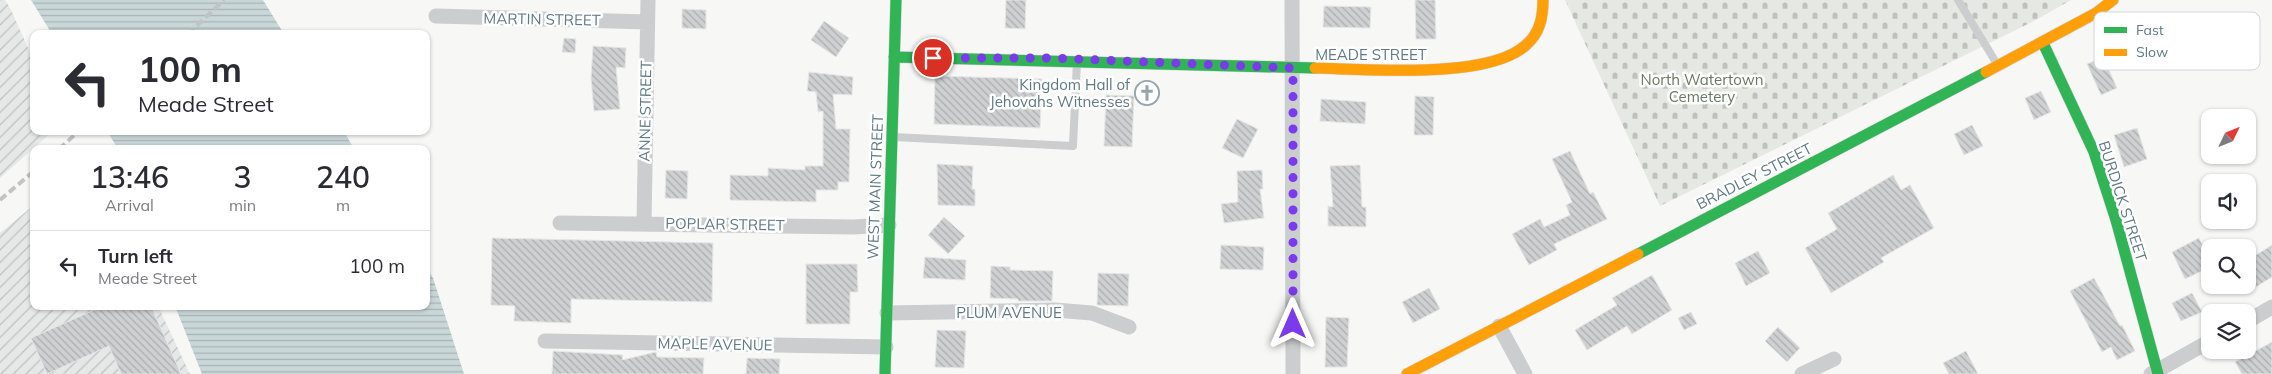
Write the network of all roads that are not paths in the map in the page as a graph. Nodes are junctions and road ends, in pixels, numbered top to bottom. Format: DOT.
graph roads {
  1 [pos="648,0"];
  2 [pos="896,0"];
  3 [pos="1292,0"];
  4 [pos="1543,0"];
  5 [pos="1958,0"];
  6 [pos="2113,0"];
  7 [pos="2097,12"];
  8 [pos="2094,14"];
  9 [pos="436,16"];
  10 [pos="647,22"];
  11 [pos="2043,42"];
  12 [pos="894,57"];
  13 [pos="1077,59"];
  14 [pos="1998,66"];
  15 [pos="1293,68"];
  16 [pos="891,137"];
  17 [pos="644,222"];
  18 [pos="560,223"];
  19 [pos="889,225"];
  20 [pos="2272,307"];
  21 [pos="887,313"];
  22 [pos="2256,316"];
  23 [pos="1499,326"];
  24 [pos="1129,327"];
  25 [pos="544,341"];
  26 [pos="2201,346"];
  27 [pos="886,347"];
  28 [pos="1834,359"];
  29 [pos="2155,373"];
  30 [pos="885,374"];
  31 [pos="1293,374"];
  32 [pos="1407,374"];
  33 [pos="1525,374"];
  34 [pos="1802,374"];
  1 -- 10 [label="street, ANNE STREET"];
  2 -- 12 [label="main road, WEST MAIN STREET"];
  3 -- 15 [label="street"];
  4 -- 15 [label="main road, MEADE STREET"];
  5 -- 14 [label="lane"];
  6 -- 7 [label="main road, BRADLEY STREET"];
  8 -- 11 [label="main road, BRADLEY STREET"];
  9 -- 10 [label="street, MARTIN STREET"];
  10 -- 17 [label="street, ANNE STREET"];
  11 -- 14 [label="main road, BRADLEY STREET"];
  11 -- 29 [label="main road, BURDICK STREET"];
  12 -- 13 [label="main road, MEADE STREET"];
  12 -- 16 [label="main road, WEST MAIN STREET"];
  13 -- 15 [label="main road, MEADE STREET"];
  13 -- 16 [label="lane"];
  14 -- 23 [label="main road, BRADLEY STREET"];
  15 -- 31 [label="street"];
  16 -- 19 [label="main road, WEST MAIN STREET"];
  17 -- 18 [label="street, POPLAR STREET"];
  17 -- 19 [label="street, POPLAR STREET"];
  19 -- 21 [label="main road, WEST MAIN STREET"];
  20 -- 22 [label="street"];
  21 -- 24 [label="street, PLUM AVENUE"];
  21 -- 27 [label="main road, WEST MAIN STREET"];
  23 -- 32 [label="main road, BRADLEY STREET"];
  23 -- 33 [label="street"];
  25 -- 27 [label="street, MAPLE AVENUE"];
  26 -- 29 [label="street"];
  27 -- 30 [label="main road, WEST MAIN STREET"];
  28 -- 34 [label="street"];
}
